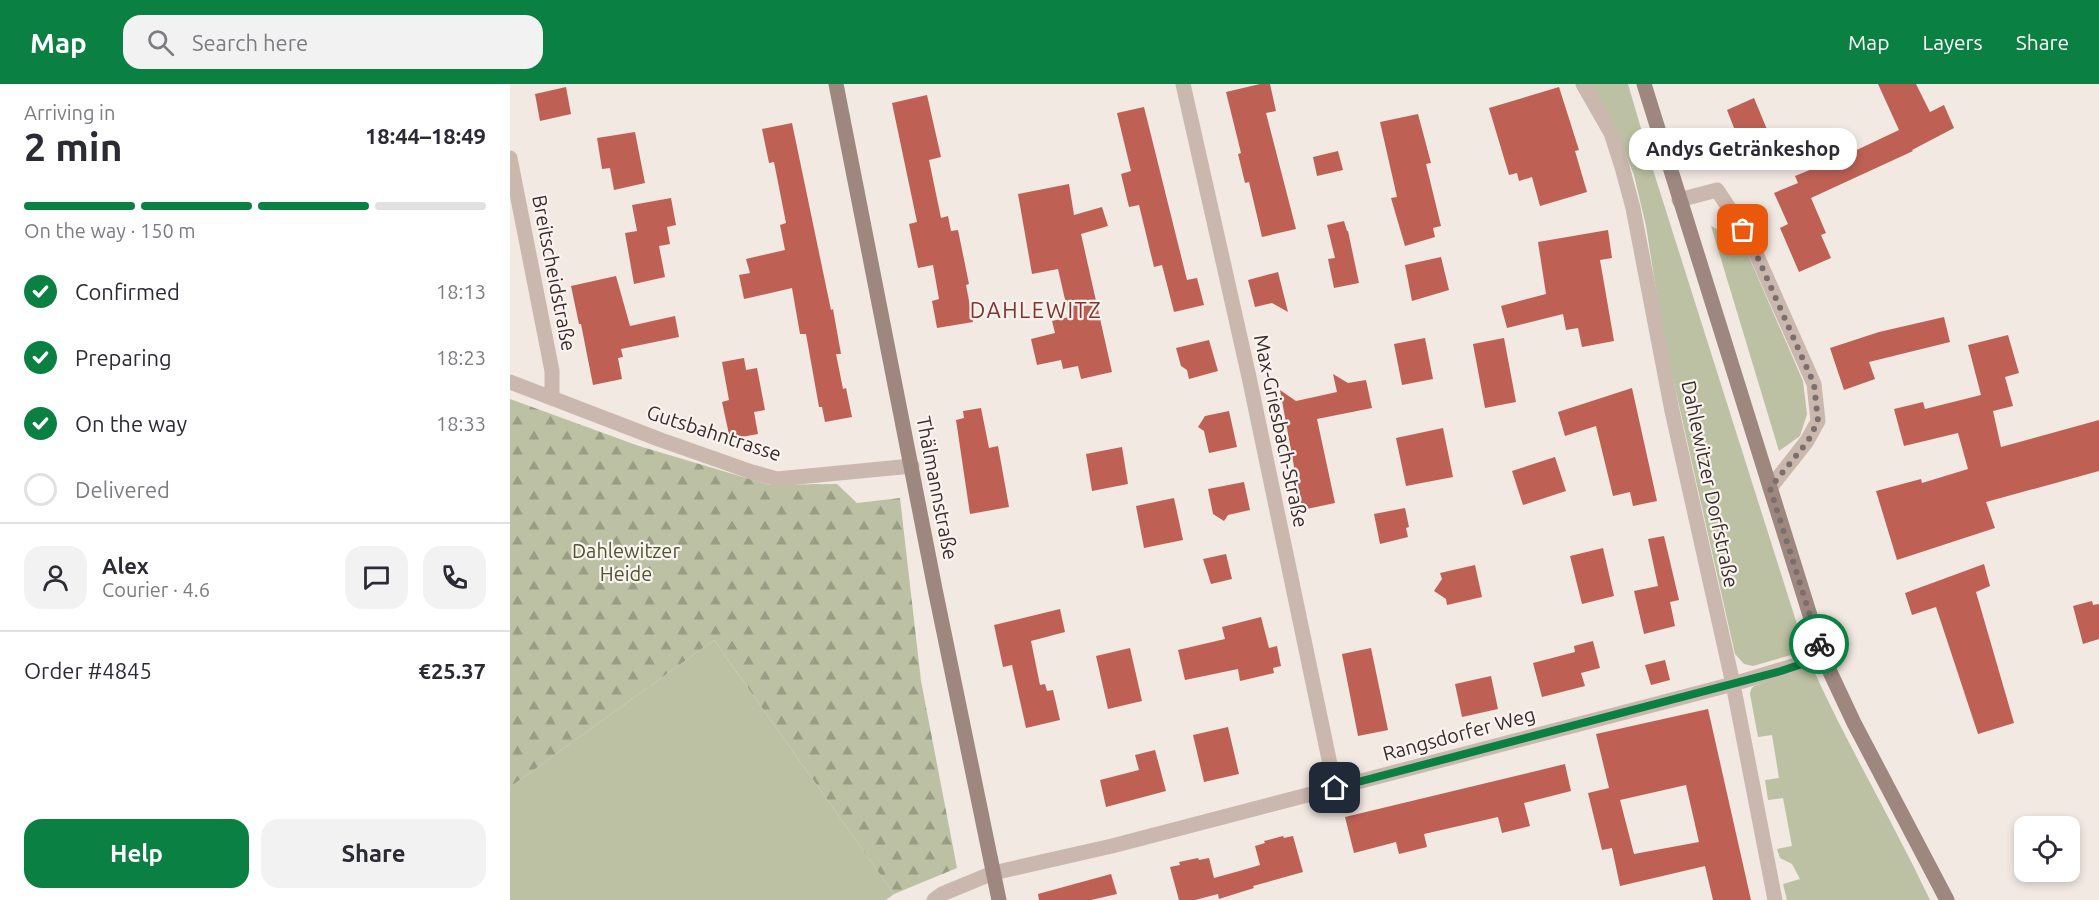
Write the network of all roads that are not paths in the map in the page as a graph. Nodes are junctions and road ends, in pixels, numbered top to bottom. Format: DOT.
graph roads {
  1 [pos="836,84"];
  2 [pos="1183,84"];
  3 [pos="1583,84"];
  4 [pos="1644,84"];
  5 [pos="510,158"];
  6 [pos="1679,200"];
  7 [pos="510,382"];
  8 [pos="552,398"];
  9 [pos="912,466"];
  10 [pos="1770,488"];
  11 [pos="1823,657"];
  12 [pos="1732,684"];
  13 [pos="1335,788"];
  14 [pos="993,873"];
  15 [pos="934,900"];
  16 [pos="999,900"];
  17 [pos="1774,900"];
  18 [pos="1947,900"];
  1 -- 9 [label="street, Thälmannstraße"];
  2 -- 13 [label="street, Max-Griesbach-Straße"];
  3 -- 12 [label="street, Dahlewitzer Dorfstraße"];
  4 -- 6 [label="street"];
  5 -- 8 [label="street, Breitscheidstraße"];
  6 -- 10 [label="street"];
  6 -- 10 [label="street"];
  7 -- 8 [label="street, Gutsbahntrasse"];
  8 -- 9 [label="street, Gutsbahntrasse"];
  9 -- 14 [label="street, Thälmannstraße"];
  10 -- 11 [label="street"];
  11 -- 12 [label="street, Rangsdorfer Weg"];
  11 -- 18 [label="street"];
  12 -- 13 [label="street, Rangsdorfer Weg"];
  12 -- 17 [label="street, Dahlewitzer Dorfstraße"];
  13 -- 14 [label="street, Rangsdorfer Weg"];
  14 -- 15 [label="street, Rangsdorfer Weg"];
  14 -- 16 [label="street, Thälmannstraße"];
}
